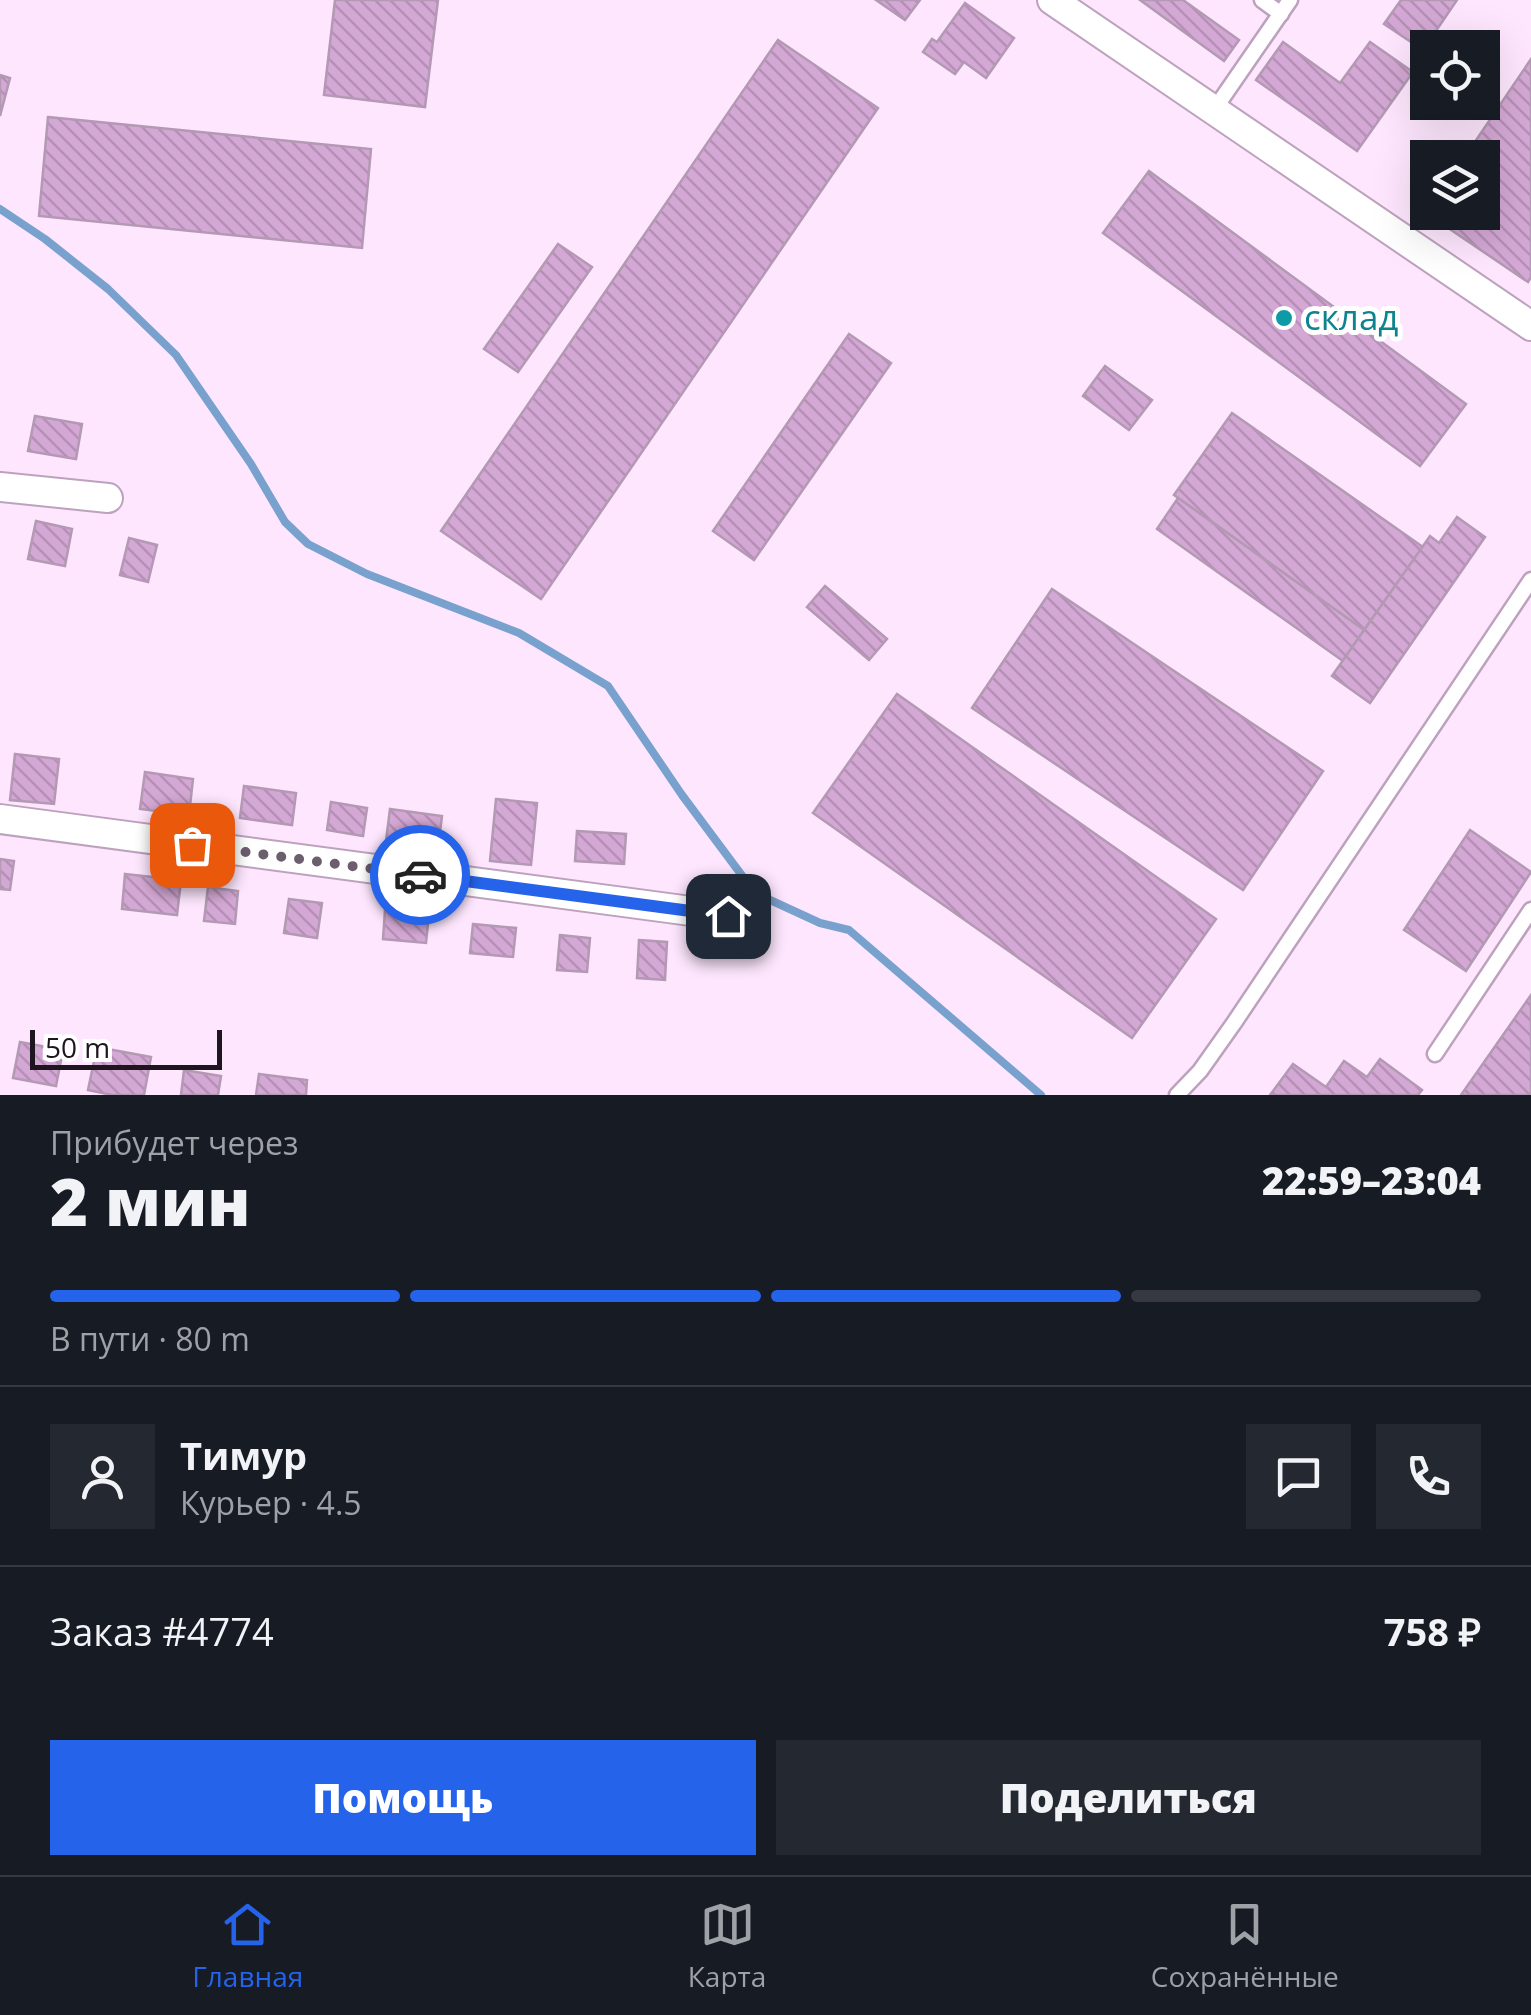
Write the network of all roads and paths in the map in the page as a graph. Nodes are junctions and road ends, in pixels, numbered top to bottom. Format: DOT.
graph roads {
  1 [pos="1052,0"];
  2 [pos="1262,0"];
  3 [pos="1290,0"];
  4 [pos="1280,14"];
  5 [pos="1214,110"];
  6 [pos="1531,326"];
  7 [pos="0,487"];
  8 [pos="108,498"];
  9 [pos="1531,580"];
  10 [pos="0,819"];
  11 [pos="1531,910"];
  12 [pos="728,916"];
  13 [pos="1435,1054"];
  14 [pos="1183,1092"];
  1 -- 5 [label="street"];
  2 -- 4 [label="lane"];
  3 -- 4 [label="lane"];
  4 -- 5 [label="lane"];
  5 -- 6 [label="street"];
  7 -- 8 [label="street"];
  9 -- 14 [label="lane"];
  10 -- 12 [label="street"];
  11 -- 13 [label="lane"];
}
